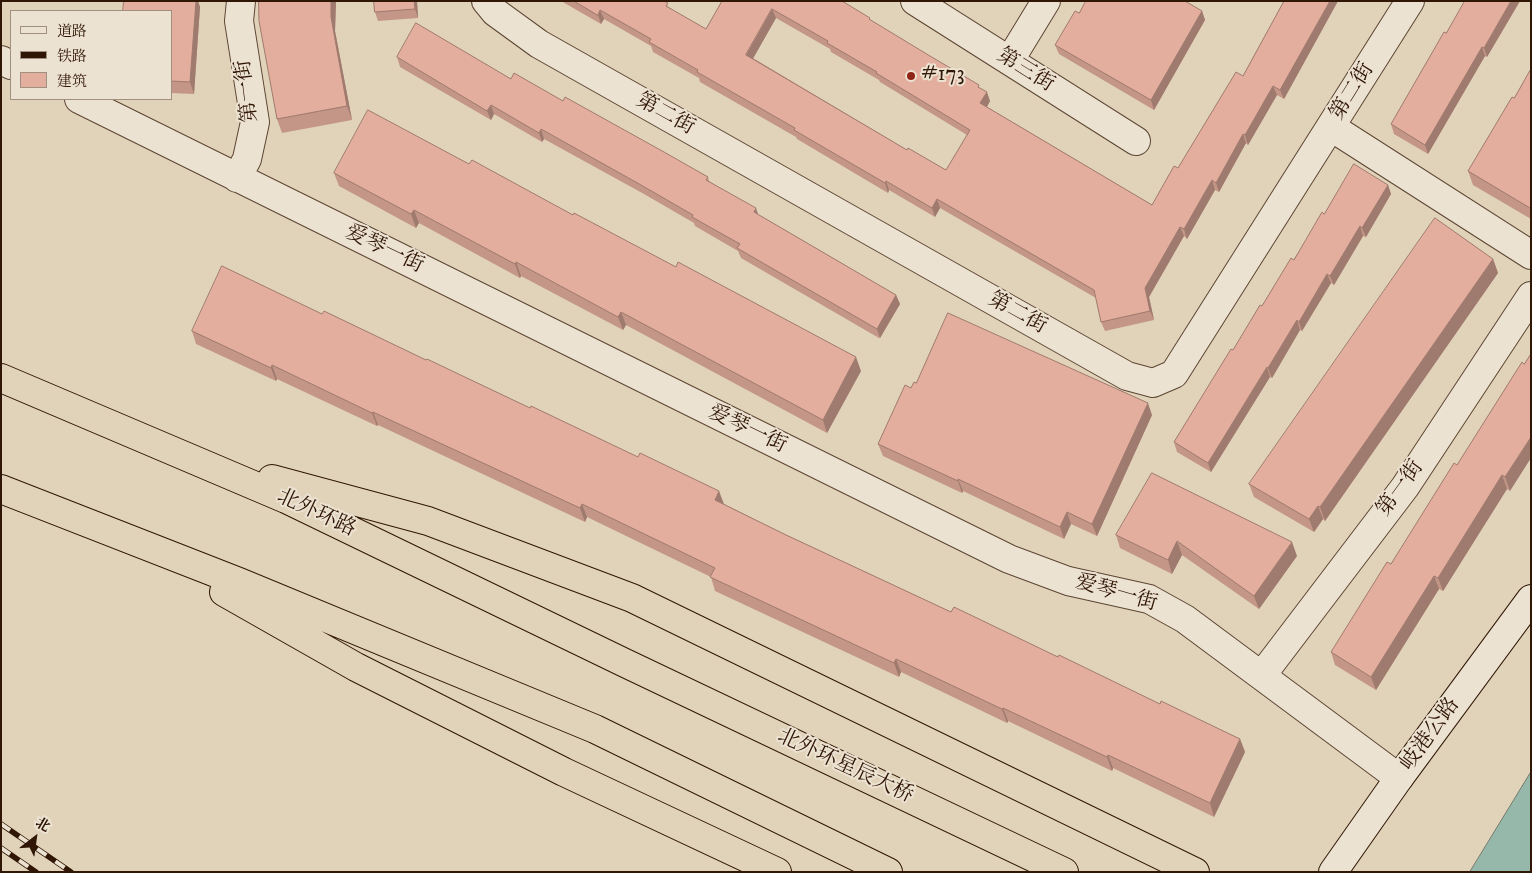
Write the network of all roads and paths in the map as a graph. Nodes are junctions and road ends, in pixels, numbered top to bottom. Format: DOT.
graph roads {
  1 [pos="241,1"];
  2 [pos="486,1"];
  3 [pos="915,1"];
  4 [pos="1046,1"];
  5 [pos="1410,1"];
  6 [pos="1010,60"];
  7 [pos="81,100"];
  8 [pos="1331,128"];
  9 [pos="1136,141"];
  10 [pos="237,178"];
  11 [pos="1531,255"];
  12 [pos="1531,296"];
  13 [pos="1,378"];
  14 [pos="183,455"];
  15 [pos="1,489"];
  16 [pos="136,541"];
  17 [pos="1531,599"];
  18 [pos="625,663"];
  19 [pos="1262,675"];
  20 [pos="1399,778"];
  21 [pos="778,872"];
  22 [pos="888,872"];
  23 [pos="1064,872"];
  24 [pos="1195,872"];
  25 [pos="1333,872"];
  1 -- 10 [label="street, 第一街"];
  2 -- 8 [label="street, 第二街"];
  3 -- 6 [label="street, 第三街"];
  4 -- 6 [label="street"];
  5 -- 8 [label="street, 第二街"];
  6 -- 9 [label="street, 第三街"];
  7 -- 10 [label="street, 爱琴一街"];
  8 -- 11 [label="street"];
  10 -- 19 [label="street, 爱琴一街"];
  12 -- 19 [label="street, 第一街"];
  13 -- 14 [label="highway, 北外环路"];
  14 -- 18 [label="highway, 北外环路"];
  14 -- 24 [label="highway"];
  15 -- 16 [label="highway"];
  16 -- 21 [label="highway"];
  16 -- 22 [label="highway"];
  17 -- 20 [label="street, 岐港公路"];
  18 -- 23 [label="highway, 北外环星辰大桥"];
  19 -- 20 [label="street, 爱琴一街"];
  20 -- 25 [label="street, 岐港公路"];
}
